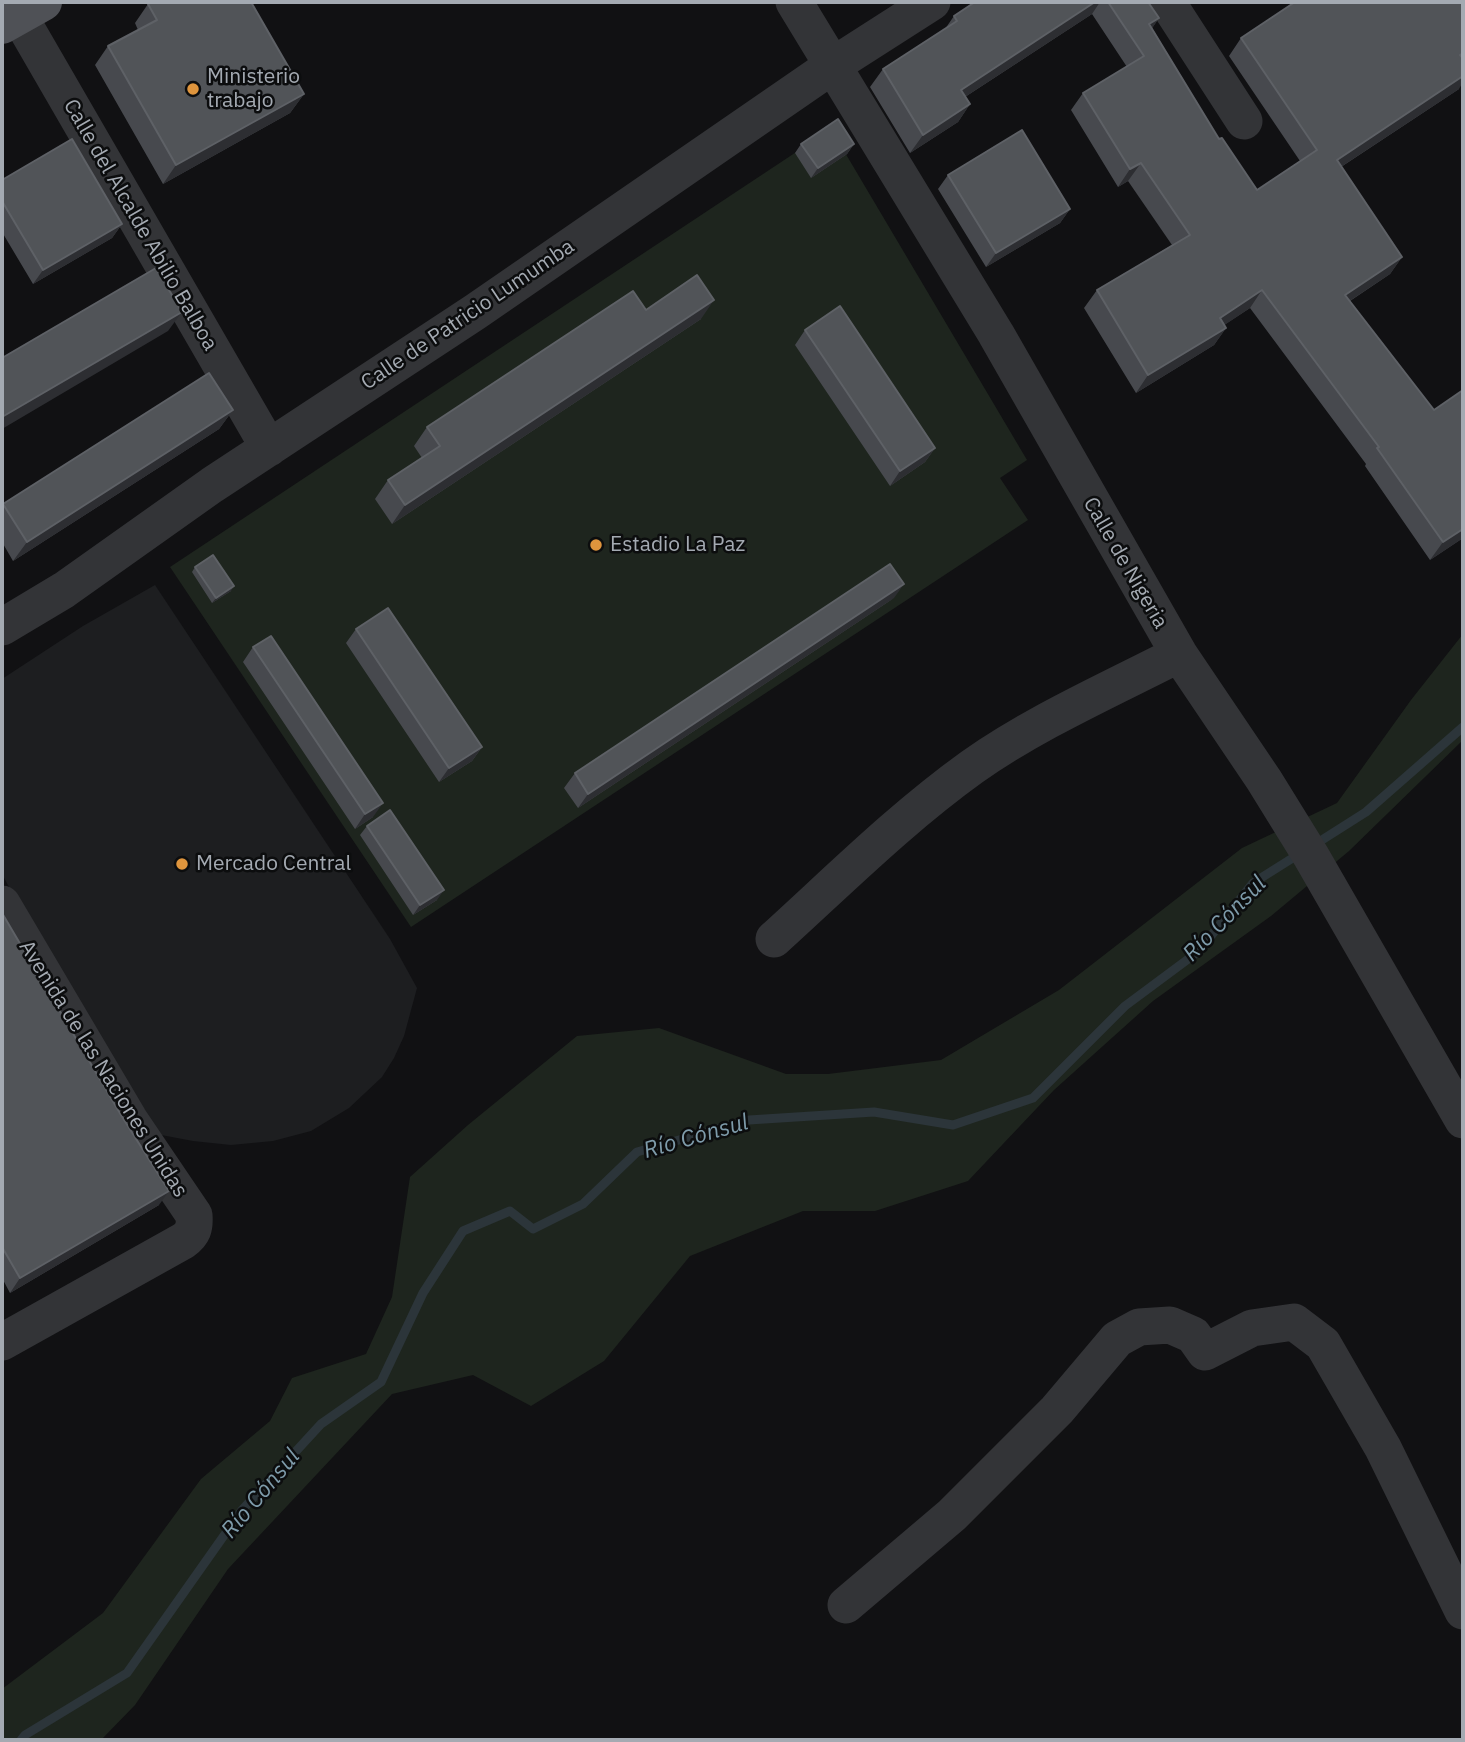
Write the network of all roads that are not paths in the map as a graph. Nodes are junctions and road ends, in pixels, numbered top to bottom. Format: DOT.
graph roads {
  1 [pos="794,2"];
  2 [pos="932,2"];
  3 [pos="1167,2"];
  4 [pos="19,11"];
  5 [pos="832,66"];
  6 [pos="1244,121"];
  7 [pos="269,449"];
  8 [pos="2,627"];
  9 [pos="1179,654"];
  10 [pos="2,904"];
  11 [pos="774,939"];
  12 [pos="1463,1119"];
  13 [pos="2,1342"];
  14 [pos="846,1605"];
  15 [pos="1463,1611"];
  1 -- 5 [label="street, Calle de Nigeria"];
  2 -- 5 [label="street, Calle de Patricio Lumumba"];
  3 -- 6 [label="street"];
  4 -- 7 [label="street, Calle del Alcalde Abilio Balboa"];
  5 -- 7 [label="street, Calle de Patricio Lumumba"];
  5 -- 9 [label="street, Calle de Nigeria"];
  7 -- 8 [label="street, Calle de Patricio Lumumba"];
  9 -- 11 [label="street"];
  9 -- 12 [label="street, Calle de Nigeria"];
  10 -- 13 [label="street, Avenida de las Naciones Unidas"];
  14 -- 15 [label="street"];
}
